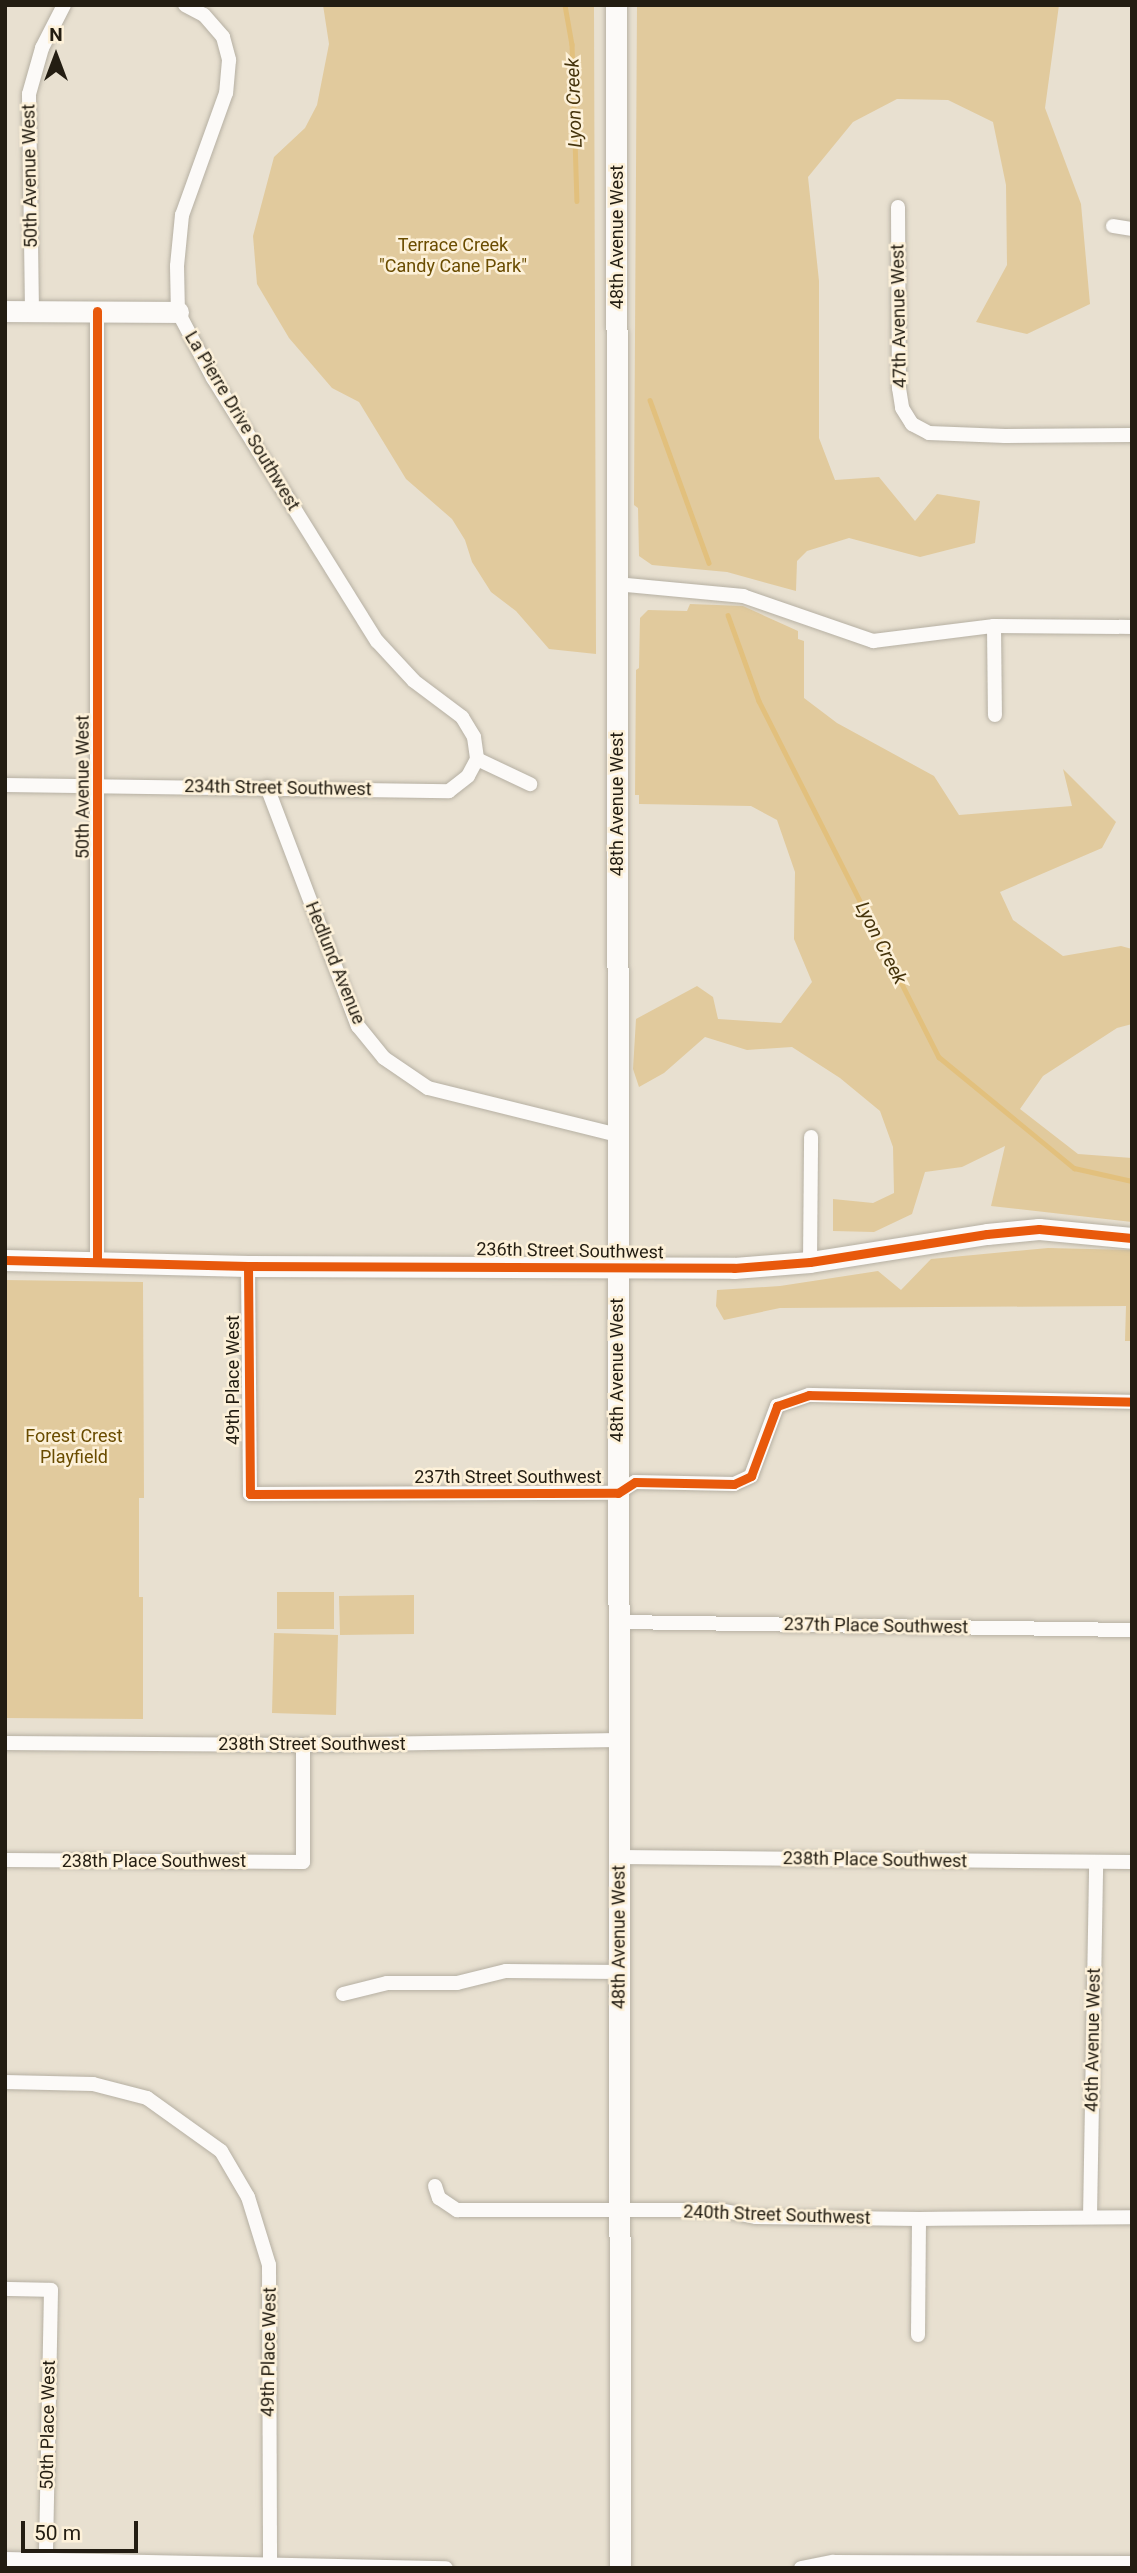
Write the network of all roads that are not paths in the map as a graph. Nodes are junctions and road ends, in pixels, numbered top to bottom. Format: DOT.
graph roads {
  1 [pos="64,5"];
  2 [pos="185,5"];
  3 [pos="616,5"];
  4 [pos="898,206"];
  5 [pos="1113,226"];
  6 [pos="1132,229"];
  7 [pos="5,311"];
  8 [pos="32,311"];
  9 [pos="97,311"];
  10 [pos="178,312"];
  11 [pos="1132,435"];
  12 [pos="616,584"];
  13 [pos="994,626"];
  14 [pos="1132,627"];
  15 [pos="995,715"];
  16 [pos="477,759"];
  17 [pos="530,784"];
  18 [pos="5,785"];
  19 [pos="99,787"];
  20 [pos="267,787"];
  21 [pos="618,1135"];
  22 [pos="811,1137"];
  23 [pos="1132,1238"];
  24 [pos="5,1260"];
  25 [pos="97,1262"];
  26 [pos="810,1262"];
  27 [pos="248,1266"];
  28 [pos="617,1268"];
  29 [pos="1132,1402"];
  30 [pos="618,1493"];
  31 [pos="250,1494"];
  32 [pos="620,1622"];
  33 [pos="1132,1630"];
  34 [pos="619,1740"];
  35 [pos="5,1743"];
  36 [pos="303,1745"];
  37 [pos="619,1857"];
  38 [pos="5,1860"];
  39 [pos="1096,1862"];
  40 [pos="1132,1862"];
  41 [pos="620,1972"];
  42 [pos="343,1994"];
  43 [pos="5,2082"];
  44 [pos="435,2186"];
  45 [pos="618,2211"];
  46 [pos="1090,2217"];
  47 [pos="1132,2217"];
  48 [pos="919,2220"];
  49 [pos="5,2289"];
  50 [pos="918,2335"];
  51 [pos="5,2559"];
  52 [pos="46,2560"];
  53 [pos="1132,2563"];
  54 [pos="270,2564"];
  55 [pos="446,2568"];
  56 [pos="620,2568"];
  57 [pos="801,2568"];
  1 -- 8 [label="street, 50th Avenue West"];
  2 -- 10 [label="street, La Pierre Drive Southwest"];
  3 -- 12 [label="main road, 48th Avenue West"];
  4 -- 11 [label="street, 47th Avenue West"];
  5 -- 6 [label="street"];
  7 -- 8 [label="main road"];
  8 -- 9 [label="main road"];
  9 -- 10 [label="main road"];
  9 -- 19 [label="street, 50th Avenue West"];
  10 -- 16 [label="street, La Pierre Drive Southwest"];
  12 -- 13 [label="street"];
  12 -- 21 [label="main road, 48th Avenue West"];
  13 -- 14 [label="street"];
  13 -- 15 [label="street"];
  16 -- 17 [label="street"];
  16 -- 20 [label="street, 234th Street Southwest"];
  18 -- 19 [label="street, 234th Street Southwest"];
  19 -- 20 [label="street, 234th Street Southwest"];
  19 -- 25 [label="street, 50th Avenue West"];
  20 -- 21 [label="street, Hedlund Avenue"];
  21 -- 28 [label="main road, 48th Avenue West"];
  22 -- 26 [label="street"];
  23 -- 26 [label="main road, 236th Street Southwest"];
  24 -- 25 [label="main road, 236th Street Southwest"];
  25 -- 27 [label="main road, 236th Street Southwest"];
  26 -- 28 [label="main road, 236th Street Southwest"];
  27 -- 28 [label="main road, 236th Street Southwest"];
  27 -- 31 [label="street, 49th Place West"];
  28 -- 30 [label="main road, 48th Avenue West"];
  29 -- 30 [label="street, 237th Street Southwest"];
  30 -- 31 [label="street, 237th Street Southwest"];
  30 -- 32 [label="main road, 48th Avenue West"];
  32 -- 33 [label="street, 237th Place Southwest"];
  32 -- 34 [label="main road, 48th Avenue West"];
  34 -- 36 [label="street, 238th Street Southwest"];
  34 -- 37 [label="main road, 48th Avenue West"];
  35 -- 36 [label="street, 238th Street Southwest"];
  36 -- 38 [label="street, 238th Place Southwest"];
  37 -- 39 [label="street, 238th Place Southwest"];
  37 -- 41 [label="main road, 48th Avenue West"];
  39 -- 40 [label="street, 238th Place Southwest"];
  39 -- 46 [label="street, 46th Avenue West"];
  41 -- 42 [label="street"];
  41 -- 45 [label="main road, 48th Avenue West"];
  43 -- 54 [label="street, 49th Place West"];
  44 -- 45 [label="street, 240th Street Southwest"];
  45 -- 48 [label="street, 240th Street Southwest"];
  45 -- 56 [label="main road, 48th Avenue West"];
  46 -- 47 [label="street, 240th Street Southwest"];
  46 -- 48 [label="street, 240th Street Southwest"];
  48 -- 50 [label="street"];
  49 -- 52 [label="street, 50th Place West"];
  51 -- 52 [label="street"];
  52 -- 54 [label="street"];
  53 -- 57 [label="street"];
  54 -- 55 [label="street"];
}
